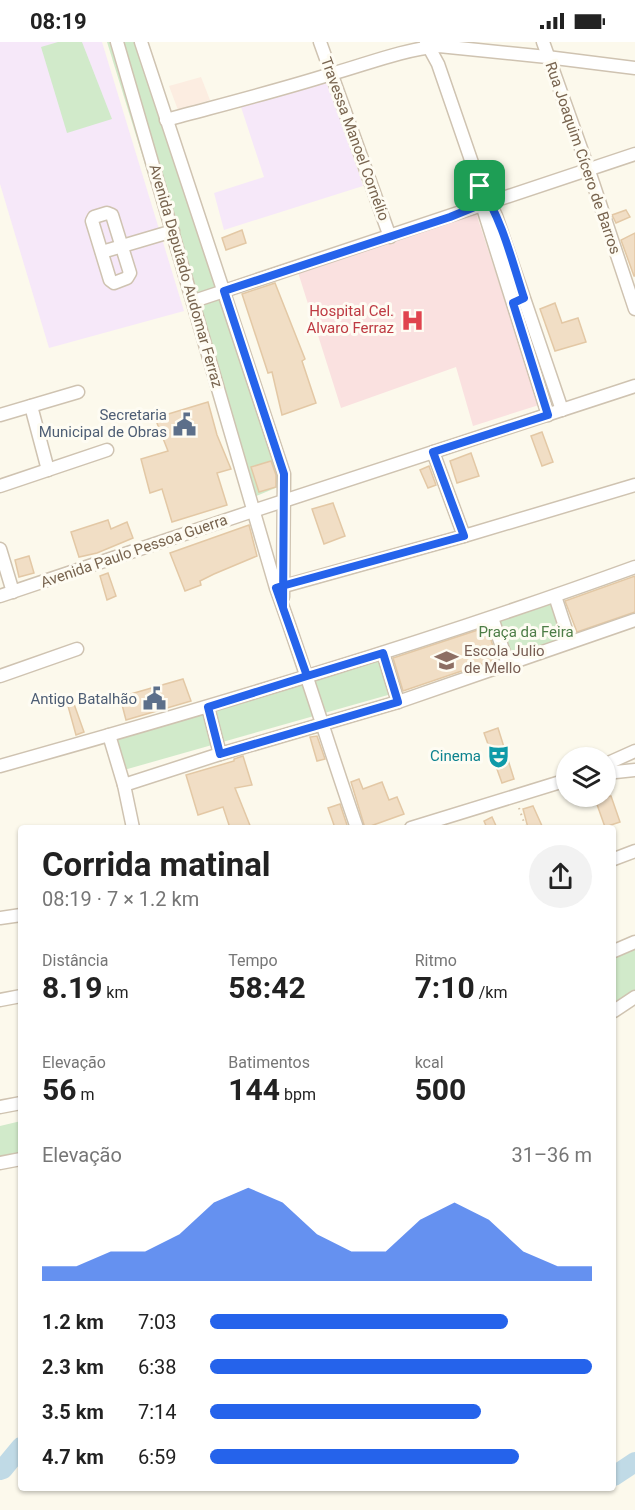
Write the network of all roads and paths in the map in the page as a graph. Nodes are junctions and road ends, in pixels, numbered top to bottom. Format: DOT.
graph roads {
  1 [pos="117,42"];
  2 [pos="141,42"];
  3 [pos="320,42"];
  4 [pos="543,42"];
  5 [pos="433,44"];
  6 [pos="547,57"];
  7 [pos="635,68"];
  8 [pos="332,74"];
  9 [pos="166,120"];
  10 [pos="635,154"];
  11 [pos="588,168"];
  12 [pos="486,202"];
  13 [pos="173,231"];
  14 [pos="390,237"];
  15 [pos="120,245"];
  16 [pos="102,252"];
  17 [pos="224,291"];
  18 [pos="194,301"];
  19 [pos="519,301"];
  20 [pos="635,309"];
  21 [pos="635,386"];
  22 [pos="78,392"];
  23 [pos="31,406"];
  24 [pos="562,410"];
  25 [pos="0,415"];
  26 [pos="548,415"];
  27 [pos="107,450"];
  28 [pos="433,452"];
  29 [pos="48,470"];
  30 [pos="635,485"];
  31 [pos="0,486"];
  32 [pos="283,502"];
  33 [pos="253,511"];
  34 [pos="464,536"];
  35 [pos="0,549"];
  36 [pos="635,567"];
  37 [pos="279,587"];
  38 [pos="13,592"];
  39 [pos="0,596"];
  40 [pos="555,597"];
  41 [pos="492,618"];
  42 [pos="635,620"];
  43 [pos="570,642"];
  44 [pos="77,650"];
  45 [pos="383,653"];
  46 [pos="508,664"];
  47 [pos="0,676"];
  48 [pos="307,676"];
  49 [pos="398,702"];
  50 [pos="208,707"];
  51 [pos="321,724"];
  52 [pos="110,735"];
  53 [pos="635,751"];
  54 [pos="220,754"];
  55 [pos="616,760"];
  56 [pos="0,766"];
  57 [pos="635,770"];
  58 [pos="616,772"];
  59 [pos="556,783"];
  60 [pos="124,785"];
  61 [pos="515,796"];
  62 [pos="132,825"];
  63 [pos="356,825"];
  64 [pos="421,825"];
  65 [pos="525,825"];
  66 [pos="635,850"];
  67 [pos="616,857"];
  68 [pos="18,915"];
  69 [pos="0,918"];
  70 [pos="635,942"];
  71 [pos="616,950"];
  72 [pos="18,997"];
  73 [pos="635,997"];
  74 [pos="0,1000"];
  75 [pos="616,1010"];
  76 [pos="18,1104"];
  77 [pos="0,1107"];
  78 [pos="18,1160"];
  79 [pos="0,1163"];
  1 -- 13 [label="street, Avenida Deputado Audomar Ferraz"];
  2 -- 9 [label="street, Avenida Deputado Audomar Ferraz"];
  3 -- 8 [label="street, Travessa Manoel Cornélio"];
  4 -- 6 [label="street, Rua Joaquim Cícero de Barros"];
  5 -- 6 [label="street"];
  5 -- 8 [label="street"];
  5 -- 12 [label="street"];
  6 -- 7 [label="street"];
  6 -- 11 [label="street, Rua Joaquim Cícero de Barros"];
  8 -- 9 [label="street"];
  8 -- 14 [label="street, Travessa Manoel Cornélio"];
  9 -- 17 [label="street, Avenida Deputado Audomar Ferraz"];
  10 -- 11 [label="street"];
  11 -- 12 [label="street"];
  11 -- 20 [label="street, Rua Joaquim Cícero de Barros"];
  12 -- 14 [label="street"];
  12 -- 19 [label="street"];
  13 -- 15 [label="street"];
  13 -- 18 [label="street, Avenida Deputado Audomar Ferraz"];
  14 -- 17 [label="street"];
  15 -- 16 [label="street"];
  15 -- 16 [label="street"];
  15 -- 16 [label="street"];
  17 -- 18 [label="street"];
  17 -- 32 [label="street, Avenida Deputado Audomar Ferraz"];
  18 -- 33 [label="street, Avenida Deputado Audomar Ferraz"];
  19 -- 24 [label="street"];
  19 -- 26 [label="street"];
  21 -- 24 [label="street, Avenida Paulo Pessoa Guerra"];
  22 -- 23 [label="street"];
  23 -- 25 [label="street"];
  23 -- 29 [label="street"];
  24 -- 26 [label="street, Avenida Paulo Pessoa Guerra"];
  26 -- 28 [label="street, Avenida Paulo Pessoa Guerra"];
  27 -- 29 [label="street"];
  28 -- 32 [label="street, Avenida Paulo Pessoa Guerra"];
  28 -- 34 [label="street"];
  29 -- 31 [label="street"];
  30 -- 34 [label="street"];
  32 -- 33 [label="street, Avenida Paulo Pessoa Guerra"];
  32 -- 37 [label="street, Avenida Deputado Audomar Ferraz"];
  33 -- 37 [label="street, Avenida Deputado Audomar Ferraz"];
  33 -- 38 [label="street, Avenida Paulo Pessoa Guerra"];
  34 -- 37 [label="street"];
  35 -- 38 [label="street"];
  36 -- 40 [label="street"];
  37 -- 48 [label="street, Avenida Deputado Audomar Ferraz"];
  38 -- 39 [label="street, Avenida Paulo Pessoa Guerra"];
  40 -- 41 [label="street"];
  40 -- 43 [label="street"];
  41 -- 45 [label="street"];
  41 -- 46 [label="street"];
  42 -- 43 [label="street"];
  43 -- 46 [label="street"];
  44 -- 47 [label="street"];
  45 -- 48 [label="street"];
  45 -- 49 [label="street"];
  46 -- 49 [label="street"];
  48 -- 50 [label="street"];
  48 -- 51 [label="street, Avenida Deputado Audomar Ferraz"];
  49 -- 51 [label="street"];
  50 -- 52 [label="street"];
  50 -- 54 [label="street"];
  51 -- 54 [label="street"];
  51 -- 63 [label="street, Avenida Deputado Audomar Ferraz"];
  52 -- 56 [label="street"];
  52 -- 60 [label="street"];
  53 -- 55 [label="street"];
  54 -- 60 [label="street"];
  57 -- 58 [label="street"];
  59 -- 61 [label="street"];
  60 -- 62 [label="street"];
  61 -- 64 [label="street"];
  61 -- 65 [label="path"];
  66 -- 67 [label="street"];
  68 -- 69 [label="street"];
  70 -- 71 [label="street"];
  72 -- 74 [label="street"];
  73 -- 75 [label="street"];
  76 -- 77 [label="street"];
  78 -- 79 [label="street"];
}
